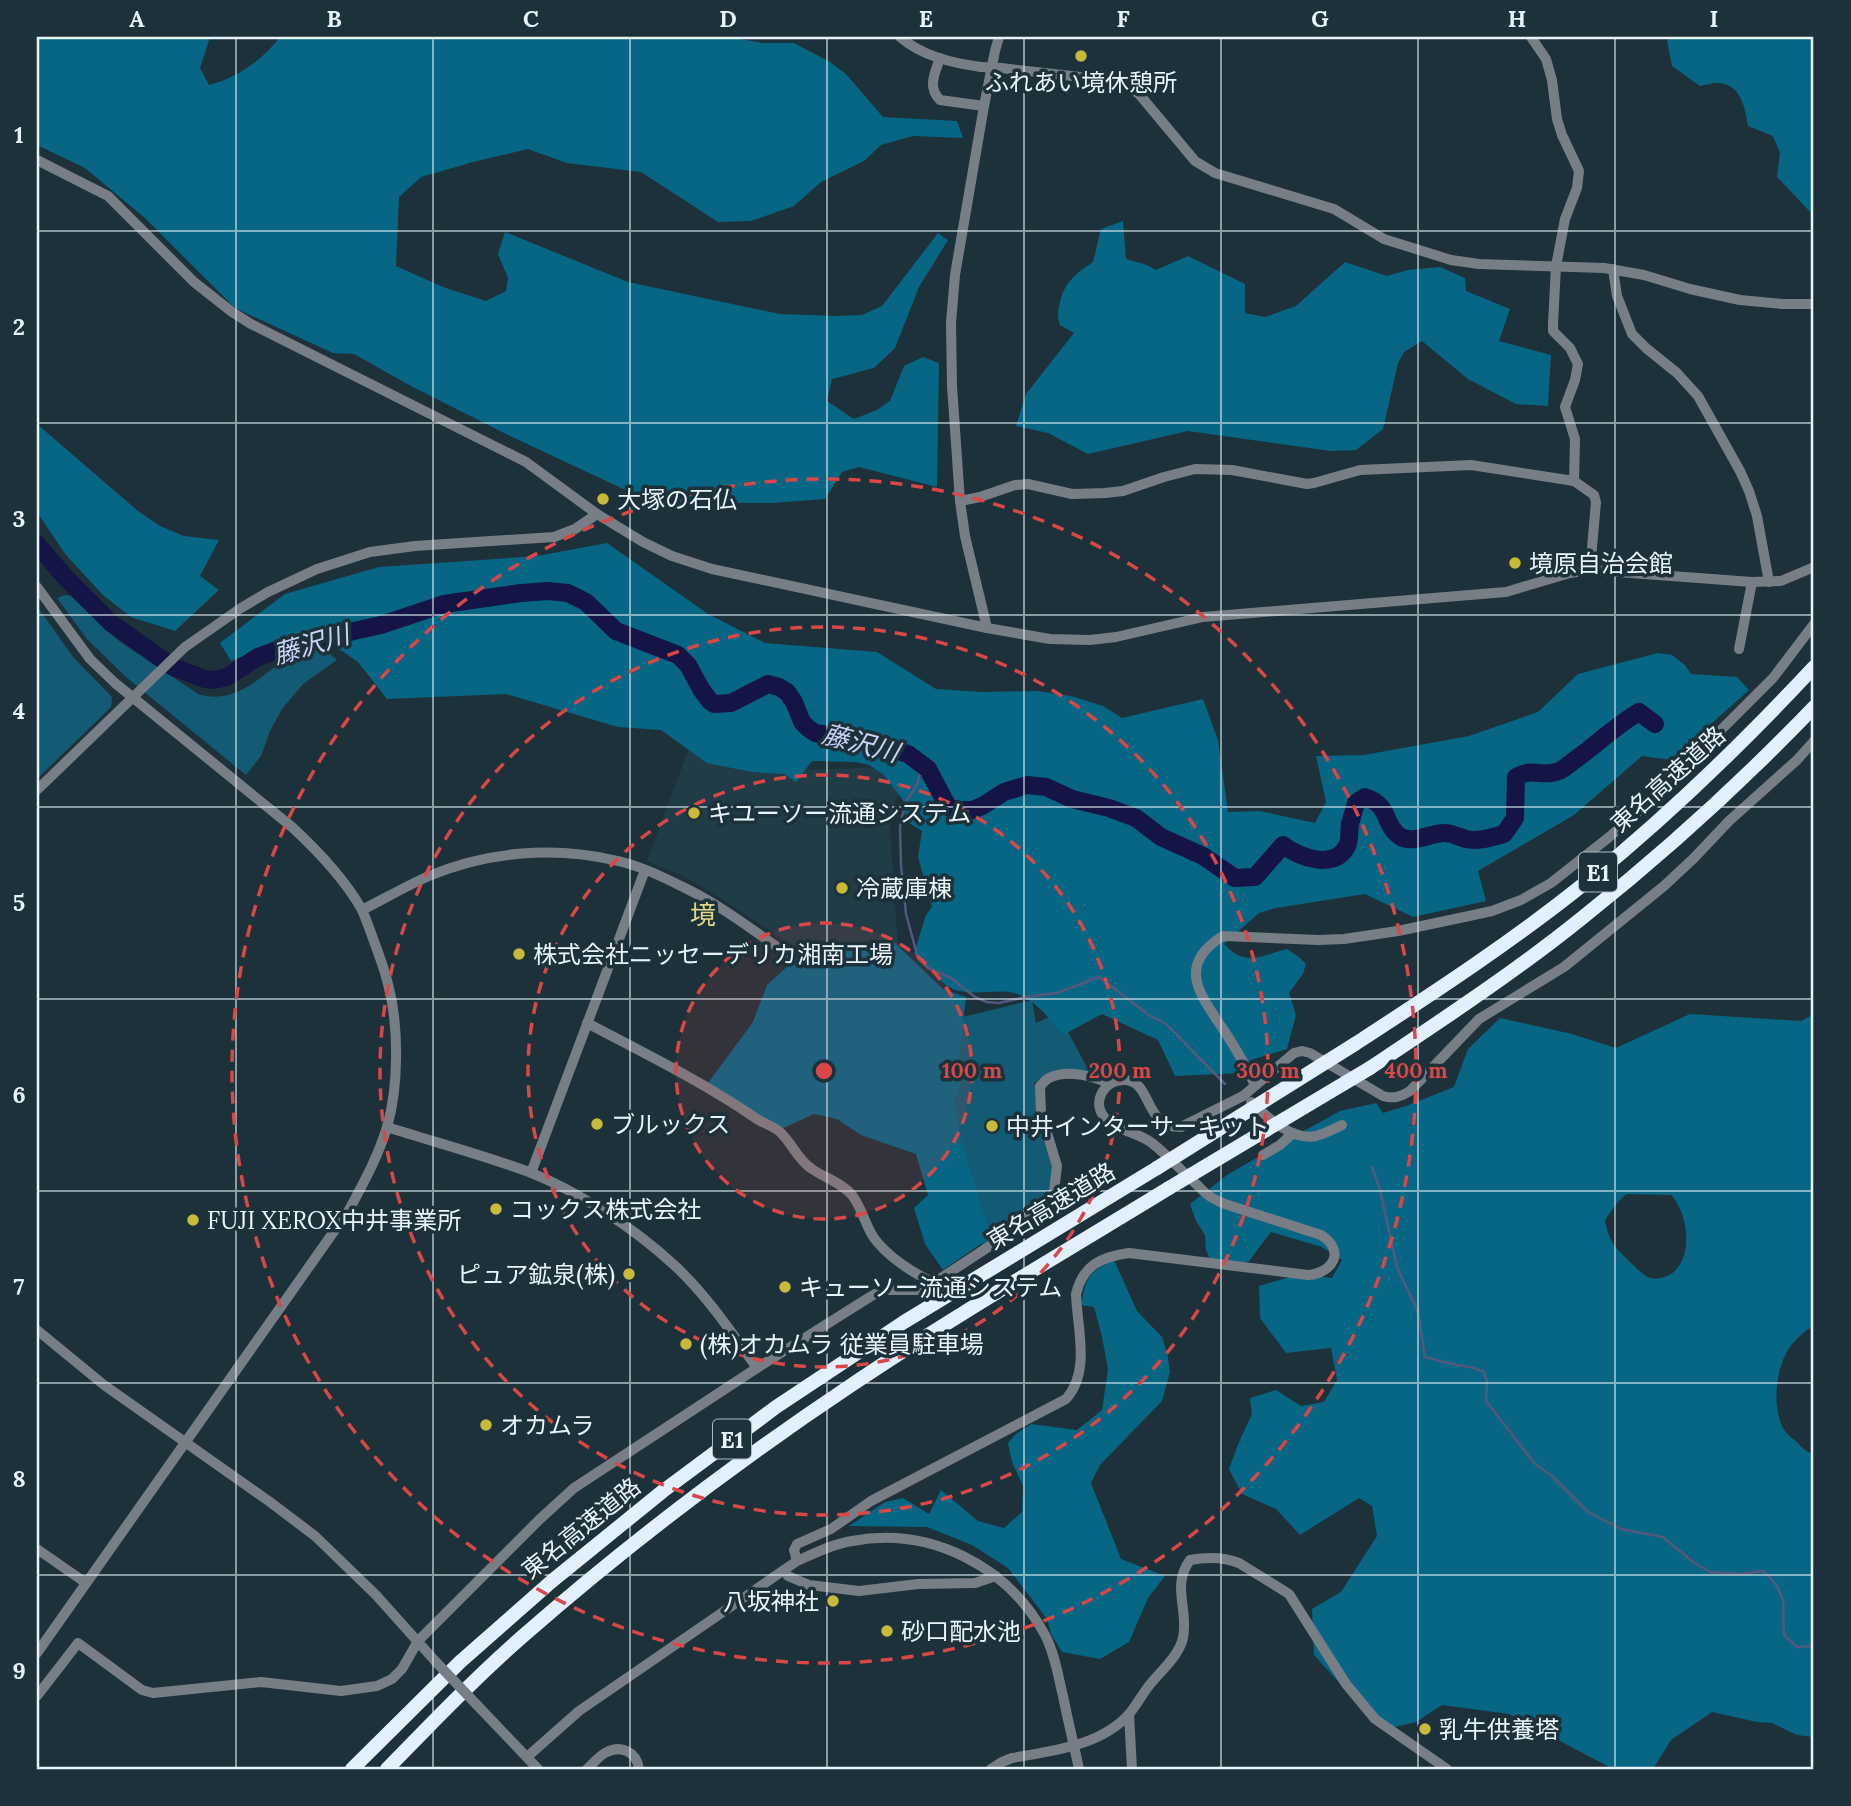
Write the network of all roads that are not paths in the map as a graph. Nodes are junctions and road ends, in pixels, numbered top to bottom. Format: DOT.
graph roads {
  1 [pos="900,37"];
  2 [pos="999,37"];
  3 [pos="1531,37"];
  4 [pos="940,58"];
  5 [pos="984,106"];
  6 [pos="37,160"];
  7 [pos="1556,266"];
  8 [pos="1613,269"];
  9 [pos="1814,304"];
  10 [pos="1574,481"];
  11 [pos="960,501"];
  12 [pos="597,514"];
  13 [pos="1814,567"];
  14 [pos="1590,570"];
  15 [pos="1752,582"];
  16 [pos="1769,582"];
  17 [pos="37,587"];
  18 [pos="1814,624"];
  19 [pos="987,628"];
  20 [pos="1739,649"];
  21 [pos="1814,667"];
  22 [pos="133,697"];
  23 [pos="1814,707"];
  24 [pos="1814,741"];
  25 [pos="37,790"];
  26 [pos="645,870"];
  27 [pos="362,910"];
  28 [pos="790,956"];
  29 [pos="587,1023"];
  30 [pos="1110,1084"];
  31 [pos="1255,1085"];
  32 [pos="1243,1096"];
  33 [pos="1342,1125"];
  34 [pos="387,1127"];
  35 [pos="1293,1133"];
  36 [pos="1263,1154"];
  37 [pos="531,1173"];
  38 [pos="933,1282"];
  39 [pos="37,1330"];
  40 [pos="757,1368"];
  41 [pos="186,1443"];
  42 [pos="37,1549"];
  43 [pos="797,1561"];
  44 [pos="784,1570"];
  45 [pos="996,1576"];
  46 [pos="86,1583"];
  47 [pos="418,1641"];
  48 [pos="37,1653"];
  49 [pos="37,1696"];
  50 [pos="1129,1714"];
  51 [pos="1074,1746"];
  52 [pos="527,1757"];
  53 [pos="352,1769"];
  54 [pos="387,1769"];
  55 [pos="538,1769"];
  56 [pos="587,1769"];
  57 [pos="639,1769"];
  58 [pos="991,1769"];
  59 [pos="1079,1769"];
  60 [pos="1132,1769"];
  61 [pos="1447,1769"];
  1 -- 4 [label="street"];
  2 -- 5 [label="street"];
  3 -- 7 [label="street"];
  4 -- 5 [label="street"];
  4 -- 7 [label="street, bridge"];
  5 -- 11 [label="street"];
  6 -- 12 [label="street"];
  7 -- 8 [label="street"];
  7 -- 10 [label="street"];
  8 -- 9 [label="street"];
  8 -- 16 [label="street"];
  10 -- 11 [label="street"];
  10 -- 14 [label="street"];
  11 -- 19 [label="street"];
  12 -- 19 [label="street"];
  12 -- 22 [label="street"];
  13 -- 16 [label="street"];
  14 -- 15 [label="street"];
  14 -- 19 [label="street"];
  15 -- 16 [label="street"];
  15 -- 20 [label="street"];
  17 -- 22 [label="street"];
  18 -- 31 [label="street"];
  21 -- 53 [label="highway, 東名高速道路 / E1, bridge"];
  22 -- 25 [label="street"];
  22 -- 27 [label="street"];
  23 -- 54 [label="highway, 東名高速道路 / E1, bridge"];
  24 -- 31 [label="street"];
  26 -- 27 [label="street"];
  26 -- 28 [label="street"];
  26 -- 29 [label="street"];
  27 -- 34 [label="street"];
  29 -- 37 [label="street"];
  29 -- 38 [label="street"];
  30 -- 32 [label="street"];
  30 -- 38 [label="street"];
  30 -- 43 [label="street"];
  31 -- 32 [label="street"];
  32 -- 35 [label="street"];
  33 -- 35 [label="street"];
  34 -- 37 [label="street"];
  34 -- 41 [label="street"];
  35 -- 36 [label="street"];
  37 -- 40 [label="street"];
  38 -- 40 [label="street"];
  39 -- 41 [label="street"];
  40 -- 47 [label="street"];
  41 -- 46 [label="street"];
  41 -- 47 [label="street"];
  42 -- 46 [label="street"];
  43 -- 44 [label="street"];
  43 -- 45 [label="street"];
  44 -- 45 [label="street"];
  44 -- 52 [label="street"];
  45 -- 51 [label="street"];
  46 -- 48 [label="street"];
  47 -- 49 [label="street"];
  47 -- 52 [label="street, bridge"];
  50 -- 51 [label="street"];
  50 -- 60 [label="street"];
  50 -- 61 [label="street"];
  51 -- 58 [label="street"];
  51 -- 59 [label="street"];
  52 -- 55 [label="street"];
  56 -- 57 [label="street"];
}
